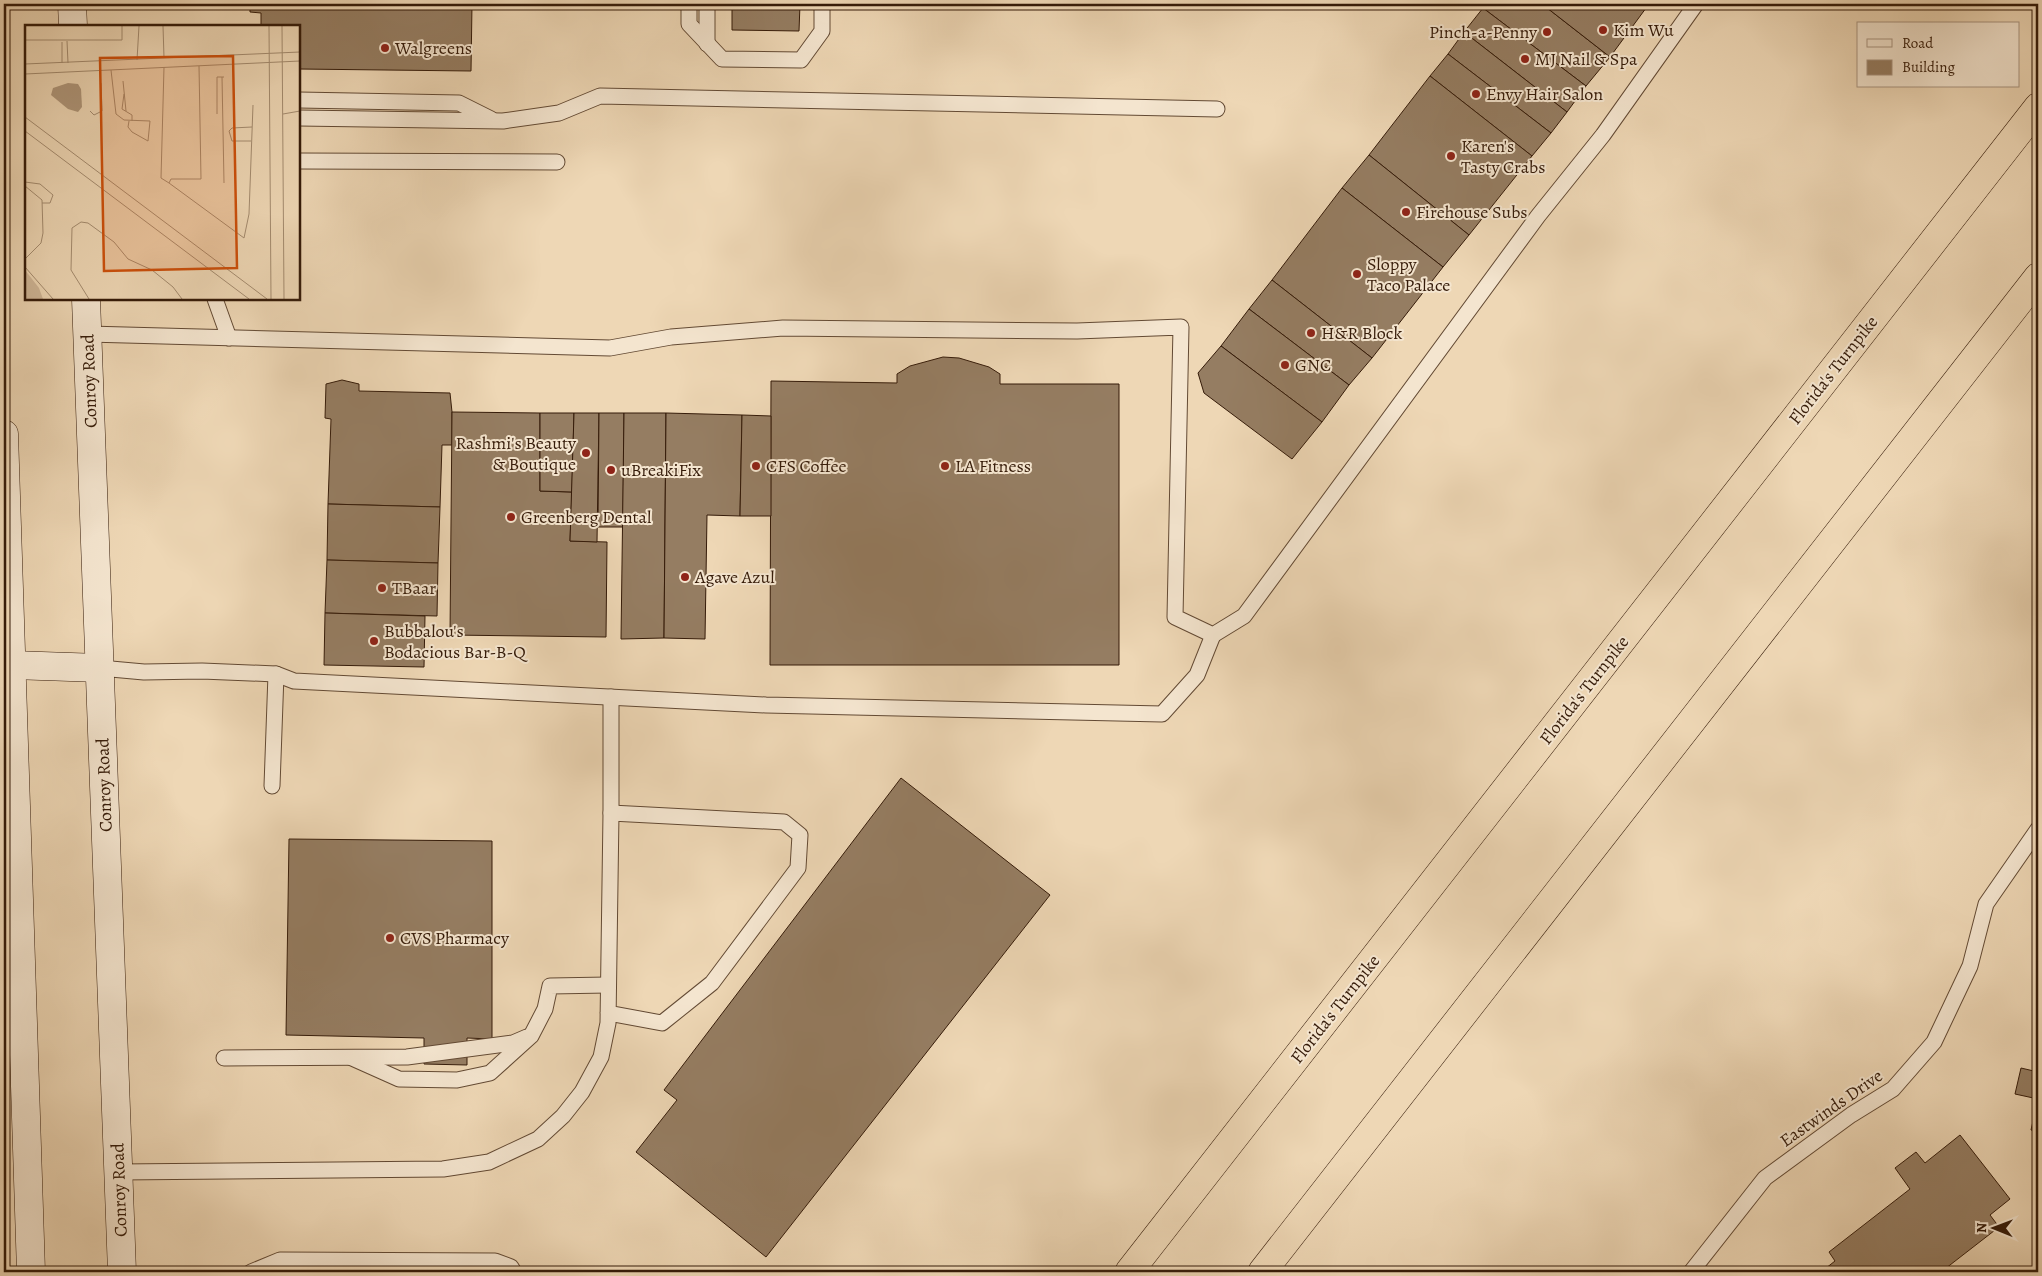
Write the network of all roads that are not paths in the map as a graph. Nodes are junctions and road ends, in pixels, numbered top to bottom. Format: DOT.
graph roads {
  1 [pos="72,4"];
  2 [pos="689,4"];
  3 [pos="707,4"];
  4 [pos="822,4"];
  5 [pos="1696,4"];
  6 [pos="73,25"];
  7 [pos="707,44"];
  8 [pos="300,100"];
  9 [pos="2038,107"];
  10 [pos="1217,109"];
  11 [pos="300,118"];
  12 [pos="495,121"];
  13 [pos="300,161"];
  14 [pos="557,162"];
  15 [pos="2038,277"];
  16 [pos="86,300"];
  17 [pos="215,300"];
  18 [pos="88,334"];
  19 [pos="229,338"];
  20 [pos="4,434"];
  21 [pos="1213,634"];
  22 [pos="8,665"];
  23 [pos="100,668"];
  24 [pos="276,674"];
  25 [pos="611,697"];
  26 [pos="272,786"];
  27 [pos="611,813"];
  28 [pos="2038,829"];
  29 [pos="12,922"];
  30 [pos="608,985"];
  31 [pos="608,1013"];
  32 [pos="531,1036"];
  33 [pos="224,1058"];
  34 [pos="352,1058"];
  35 [pos="119,1172"];
  36 [pos="31,1272"];
  37 [pos="122,1272"];
  38 [pos="251,1272"];
  39 [pos="514,1272"];
  40 [pos="1129,1272"];
  41 [pos="1262,1272"];
  42 [pos="1691,1272"];
  1 -- 6 [label="main road"];
  2 -- 7 [label="lane"];
  3 -- 7 [label="lane"];
  4 -- 7 [label="lane"];
  5 -- 21 [label="lane"];
  8 -- 12 [label="lane"];
  9 -- 40 [label="highway, Florida's Turnpike"];
  10 -- 12 [label="lane"];
  11 -- 12 [label="lane"];
  13 -- 14 [label="lane"];
  15 -- 41 [label="highway"];
  16 -- 18 [label="main road, Conroy Road"];
  17 -- 19 [label="lane"];
  18 -- 19 [label="lane"];
  18 -- 23 [label="main road, Conroy Road"];
  19 -- 21 [label="lane"];
  20 -- 22 [label="main road"];
  21 -- 25 [label="lane"];
  22 -- 23 [label="main road"];
  22 -- 29 [label="main road"];
  23 -- 24 [label="lane"];
  23 -- 35 [label="main road, Conroy Road"];
  24 -- 25 [label="lane"];
  24 -- 26 [label="lane"];
  25 -- 27 [label="lane"];
  27 -- 30 [label="lane"];
  27 -- 31 [label="lane"];
  28 -- 42 [label="lane, Eastwinds Drive"];
  29 -- 36 [label="main road"];
  30 -- 31 [label="lane"];
  30 -- 32 [label="lane"];
  31 -- 35 [label="lane"];
  32 -- 34 [label="lane"];
  32 -- 34 [label="lane"];
  33 -- 34 [label="lane"];
  35 -- 37 [label="main road, Conroy Road"];
  38 -- 39 [label="lane"];
}
